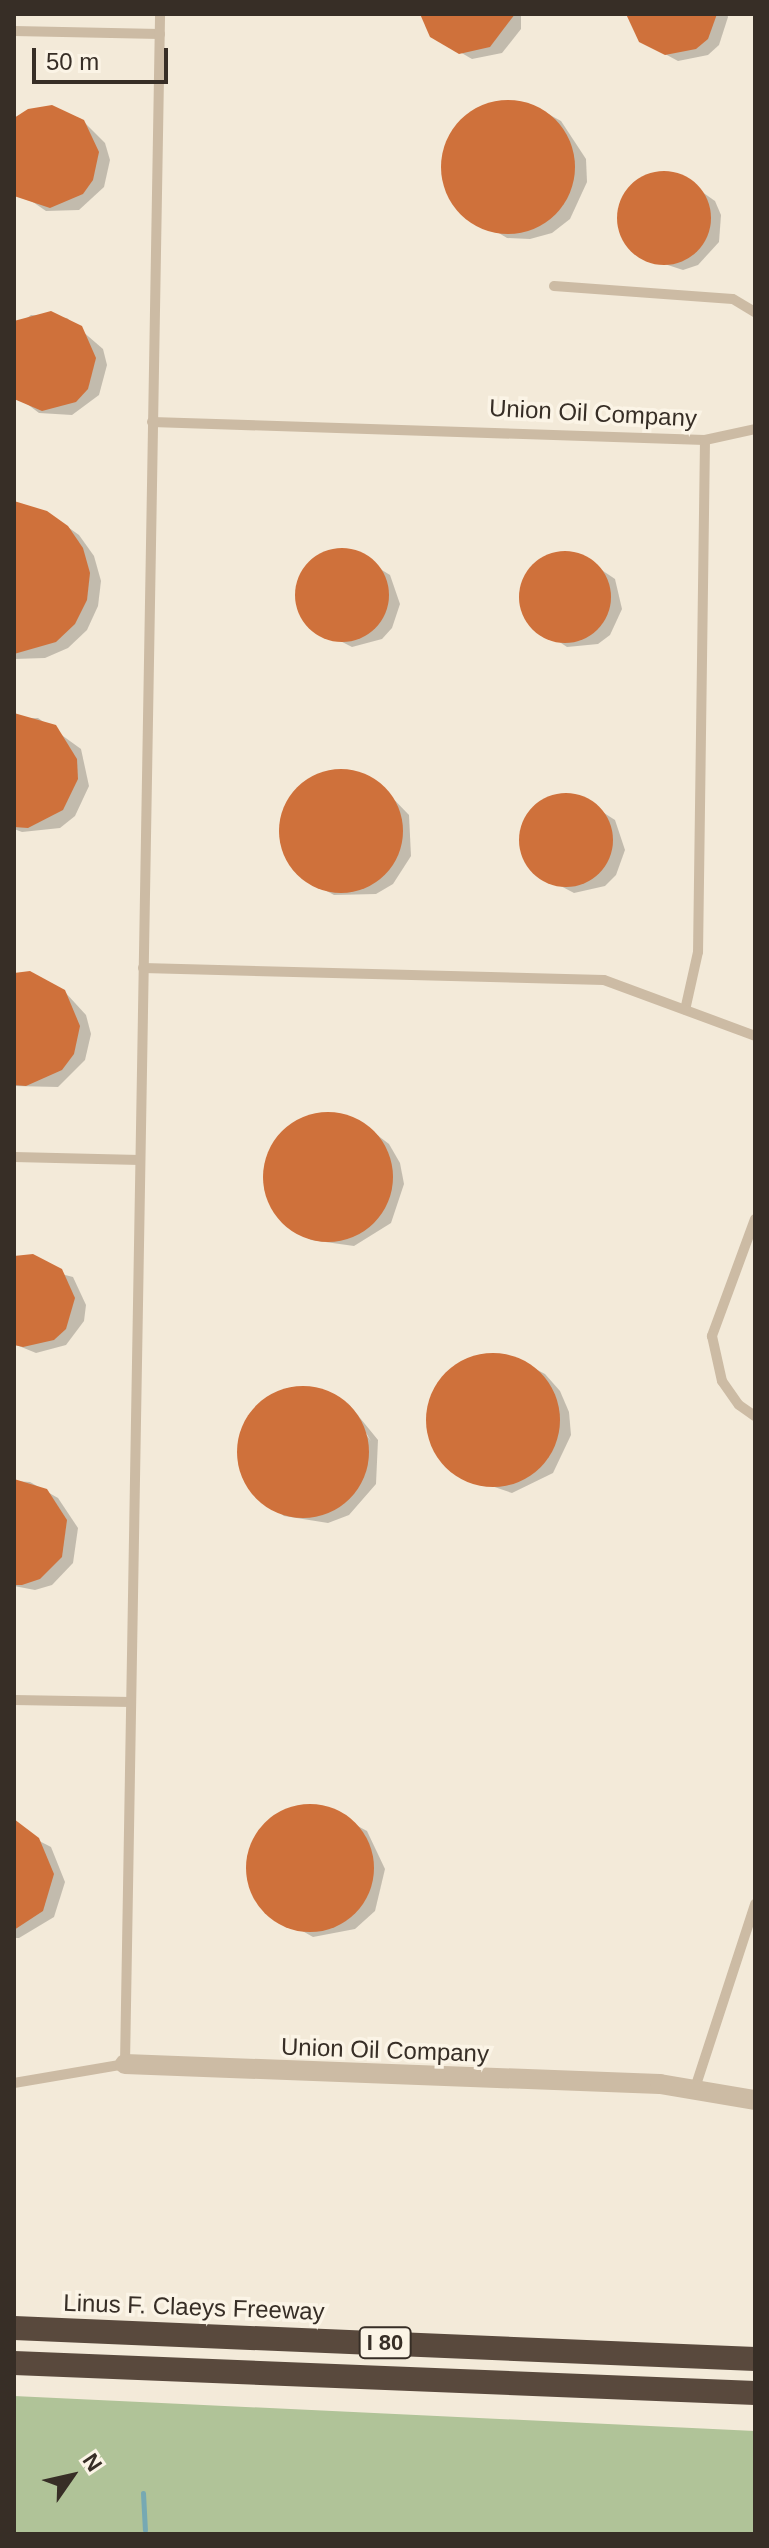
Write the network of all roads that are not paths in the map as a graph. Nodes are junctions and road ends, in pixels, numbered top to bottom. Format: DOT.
graph roads {
  1 [pos="160,14"];
  2 [pos="14,31"];
  3 [pos="160,34"];
  4 [pos="554,286"];
  5 [pos="755,312"];
  6 [pos="152,422"];
  7 [pos="755,429"];
  8 [pos="705,440"];
  9 [pos="143,968"];
  10 [pos="685,1010"];
  11 [pos="755,1036"];
  12 [pos="14,1157"];
  13 [pos="140,1160"];
  14 [pos="755,1219"];
  15 [pos="755,1416"];
  16 [pos="14,1700"];
  17 [pos="131,1702"];
  18 [pos="755,1904"];
  19 [pos="125,2064"];
  20 [pos="14,2083"];
  21 [pos="695,2088"];
  22 [pos="755,2100"];
  23 [pos="14,2328"];
  24 [pos="755,2359"];
  25 [pos="14,2363"];
  26 [pos="755,2393"];
  1 -- 3 [label="lane"];
  2 -- 3 [label="lane"];
  3 -- 6 [label="lane"];
  4 -- 5 [label="lane"];
  6 -- 8 [label="lane, Union Oil Company"];
  6 -- 9 [label="lane"];
  7 -- 8 [label="lane"];
  8 -- 10 [label="lane, Union Oil Company"];
  9 -- 10 [label="lane"];
  9 -- 13 [label="lane"];
  10 -- 11 [label="lane"];
  12 -- 13 [label="lane"];
  13 -- 17 [label="lane"];
  14 -- 15 [label="lane"];
  16 -- 17 [label="lane"];
  17 -- 19 [label="lane"];
  18 -- 21 [label="lane"];
  19 -- 20 [label="lane, Union Oil Company"];
  19 -- 21 [label="street, Union Oil Company"];
  21 -- 22 [label="street, Union Oil Company"];
  23 -- 24 [label="highway, Linus F. Claeys Freeway / I 80"];
  25 -- 26 [label="highway, I 80"];
}
